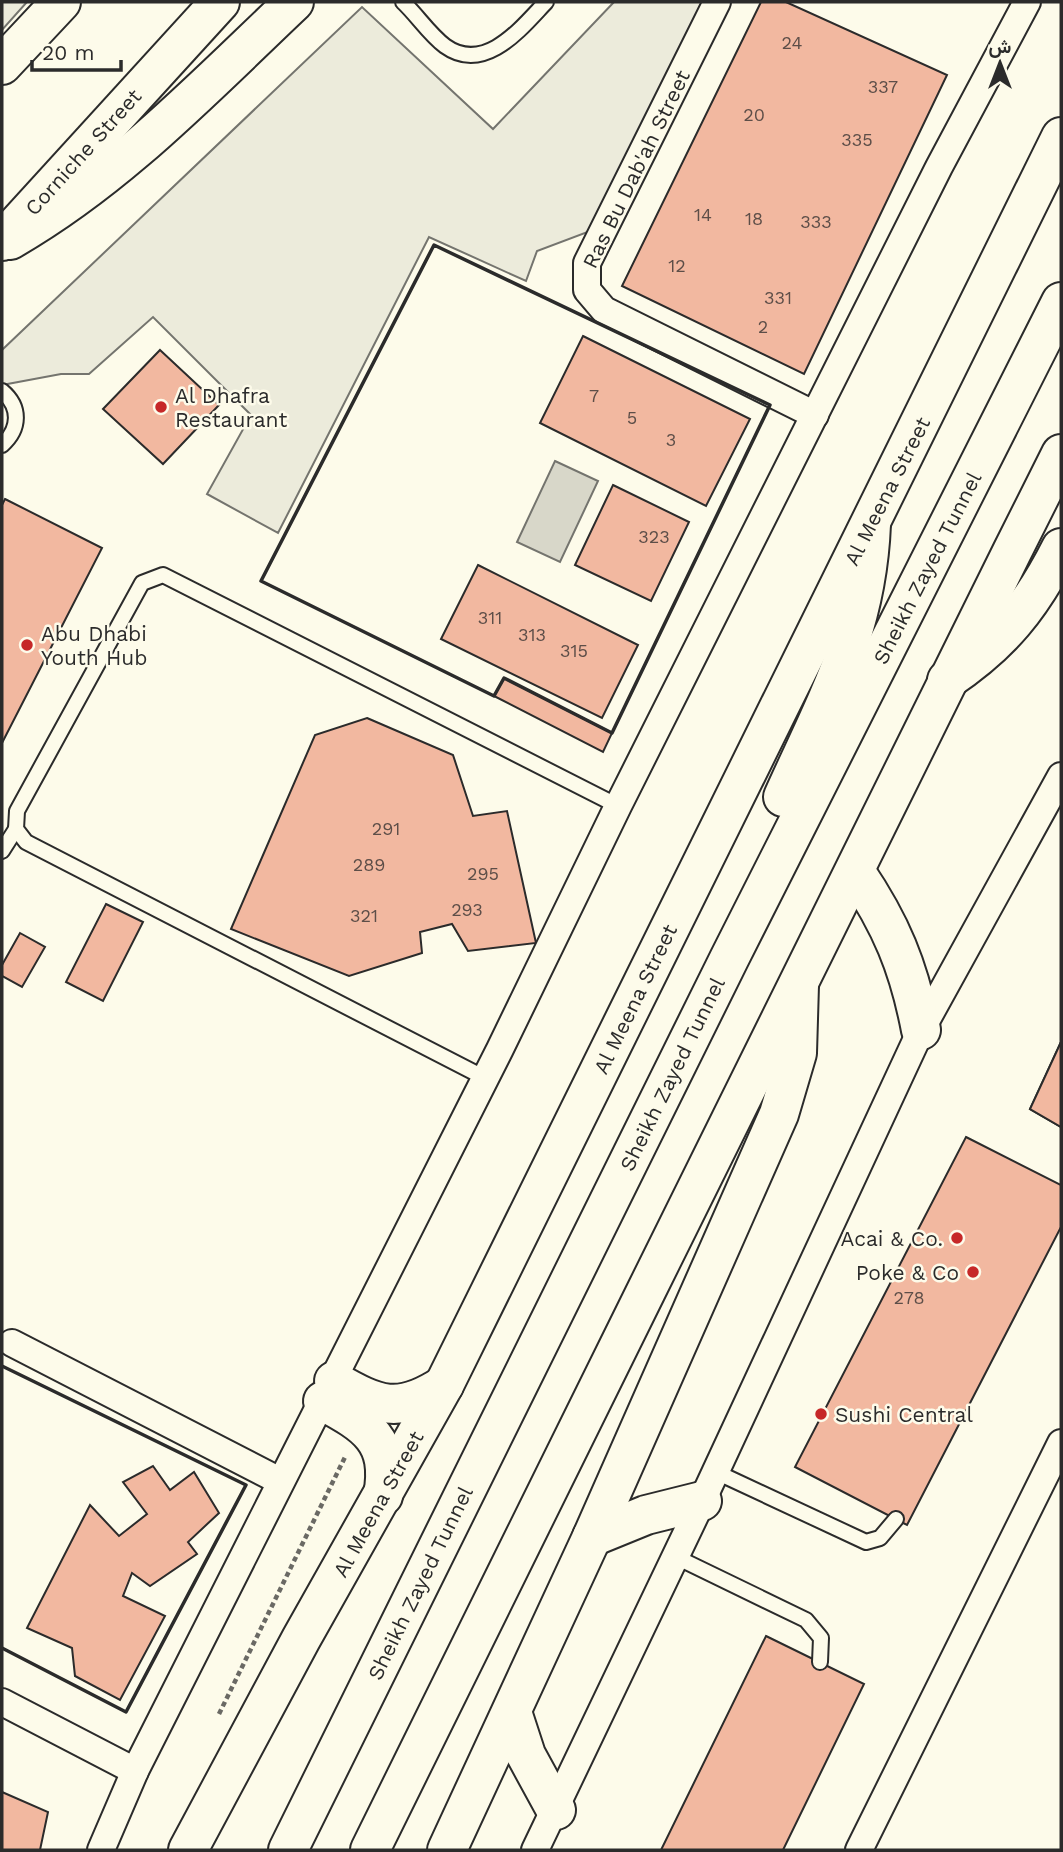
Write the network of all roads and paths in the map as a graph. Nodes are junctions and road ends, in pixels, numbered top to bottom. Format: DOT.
graph roads {
  1 [pos="61,2"];
  2 [pos="220,2"];
  3 [pos="294,2"];
  4 [pos="403,2"];
  5 [pos="546,2"];
  6 [pos="717,2"];
  7 [pos="1027,2"];
  8 [pos="2,65"];
  9 [pos="1061,137"];
  10 [pos="2,243"];
  11 [pos="1061,302"];
  12 [pos="2,391"];
  13 [pos="815,415"];
  14 [pos="2,445"];
  15 [pos="1061,454"];
  16 [pos="871,524"];
  17 [pos="1061,548"];
  18 [pos="947,680"];
  19 [pos="1061,776"];
  20 [pos="618,806"];
  21 [pos="16,829"];
  22 [pos="2,851"];
  23 [pos="855,871"];
  24 [pos="729,959"];
  25 [pos="799,985"];
  26 [pos="921,1030"];
  27 [pos="485,1078"];
  28 [pos="12,1343"];
  29 [pos="444,1385"];
  30 [pos="328,1391"];
  31 [pos="362,1422"];
  32 [pos="1059,1453"];
  33 [pos="280,1481"];
  34 [pos="709,1487"];
  35 [pos="383,1496"];
  36 [pos="897,1519"];
  37 [pos="592,1537"];
  38 [pos="676,1557"];
  39 [pos="820,1662"];
  40 [pos="2,1702"];
  41 [pos="512,1712"];
  42 [pos="218,1716"];
  43 [pos="135,1771"];
  44 [pos="556,1810"];
  45 [pos="101,1850"];
  46 [pos="188,1850"];
  47 [pos="288,1850"];
  48 [pos="370,1850"];
  49 [pos="447,1850"];
  50 [pos="535,1850"];
  51 [pos="859,1850"];
  1 -- 8 [label="main road"];
  2 -- 10 [label="main road, Corniche Street"];
  3 -- 10 [label="main road"];
  4 -- 5 [label="lane"];
  6 -- 13 [label="street, Ras Bu Dab'ah Street"];
  7 -- 13 [label="street"];
  9 -- 16 [label="main road, Al Meena Street"];
  11 -- 24 [label="main road, Sheikh Zayed Tunnel"];
  12 -- 14 [label="lane"];
  13 -- 20 [label="street"];
  15 -- 18 [label="main road"];
  16 -- 24 [label="main road"];
  16 -- 29 [label="main road, Al Meena Street"];
  17 -- 18 [label="main road"];
  18 -- 23 [label="main road"];
  19 -- 26 [label="street"];
  20 -- 21 [label="lane"];
  20 -- 27 [label="street"];
  21 -- 22 [label="lane"];
  21 -- 27 [label="lane"];
  23 -- 25 [label="main road"];
  23 -- 26 [label="main road"];
  24 -- 47 [label="main road, Sheikh Zayed Tunnel"];
  25 -- 37 [label="main road"];
  25 -- 48 [label="main road"];
  26 -- 34 [label="street"];
  27 -- 30 [label="street"];
  28 -- 33 [label="street"];
  29 -- 30 [label="main road"];
  29 -- 35 [label="main road, Al Meena Street"];
  30 -- 31 [label="main road"];
  30 -- 33 [label="street"];
  31 -- 35 [label="main road"];
  31 -- 42 [label="path"];
  32 -- 51 [label="street"];
  33 -- 43 [label="street"];
  34 -- 36 [label="lane"];
  34 -- 37 [label="main road"];
  34 -- 38 [label="street"];
  35 -- 46 [label="main road, Al Meena Street"];
  37 -- 41 [label="main road"];
  38 -- 39 [label="lane"];
  38 -- 44 [label="street"];
  40 -- 43 [label="street"];
  41 -- 44 [label="main road"];
  41 -- 49 [label="main road"];
  43 -- 45 [label="street"];
  44 -- 50 [label="street"];
}
